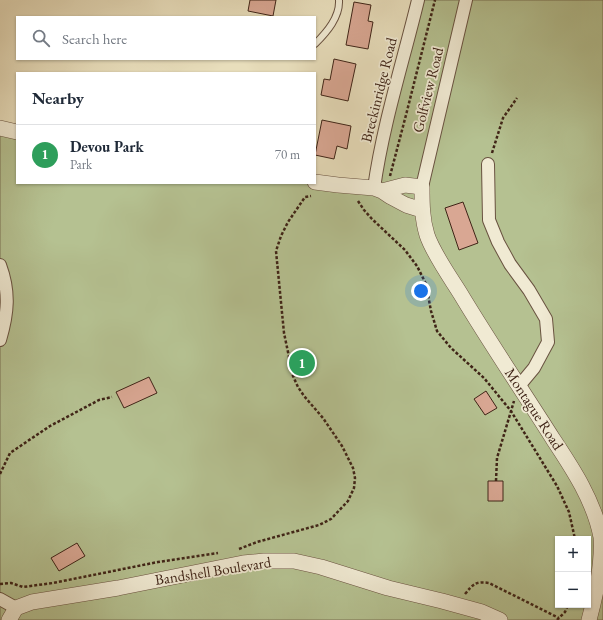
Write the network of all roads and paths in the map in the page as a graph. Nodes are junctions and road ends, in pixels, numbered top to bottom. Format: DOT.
graph roads {
  1 [pos="340,0"];
  2 [pos="418,0"];
  3 [pos="434,0"];
  4 [pos="466,0"];
  5 [pos="316,43"];
  6 [pos="517,98"];
  7 [pos="0,128"];
  8 [pos="16,132"];
  9 [pos="488,164"];
  10 [pos="390,176"];
  11 [pos="422,187"];
  12 [pos="316,189"];
  13 [pos="378,189"];
  14 [pos="351,200"];
  15 [pos="358,201"];
  16 [pos="364,202"];
  17 [pos="422,210"];
  18 [pos="0,265"];
  19 [pos="0,340"];
  20 [pos="519,386"];
  21 [pos="112,397"];
  22 [pos="511,411"];
  23 [pos="0,474"];
  24 [pos="496,480"];
  25 [pos="574,536"];
  26 [pos="233,550"];
  27 [pos="218,553"];
  28 [pos="0,584"];
  29 [pos="0,599"];
  30 [pos="567,608"];
  31 [pos="12,614"];
  32 [pos="500,620"];
  33 [pos="558,620"];
  34 [pos="589,620"];
  1 -- 5 [label="lane"];
  2 -- 13 [label="street, Breckinridge Road"];
  3 -- 10 [label="path"];
  4 -- 11 [label="street, Golfview Road"];
  6 -- 9 [label="path"];
  7 -- 8 [label="street"];
  9 -- 20 [label="street"];
  11 -- 13 [label="street"];
  11 -- 17 [label="street, Montague Road"];
  12 -- 13 [label="street"];
  12 -- 26 [label="path"];
  13 -- 17 [label="street"];
  14 -- 15 [label="path"];
  15 -- 16 [label="path"];
  15 -- 22 [label="path"];
  17 -- 20 [label="street, Montague Road"];
  18 -- 19 [label="street"];
  20 -- 22 [label="path"];
  20 -- 34 [label="street, Montague Road"];
  21 -- 23 [label="path"];
  22 -- 24 [label="path"];
  22 -- 25 [label="path"];
  27 -- 28 [label="path"];
  29 -- 31 [label="street"];
  30 -- 33 [label="path"];
  31 -- 32 [label="street, Bandshell Boulevard"];
}
